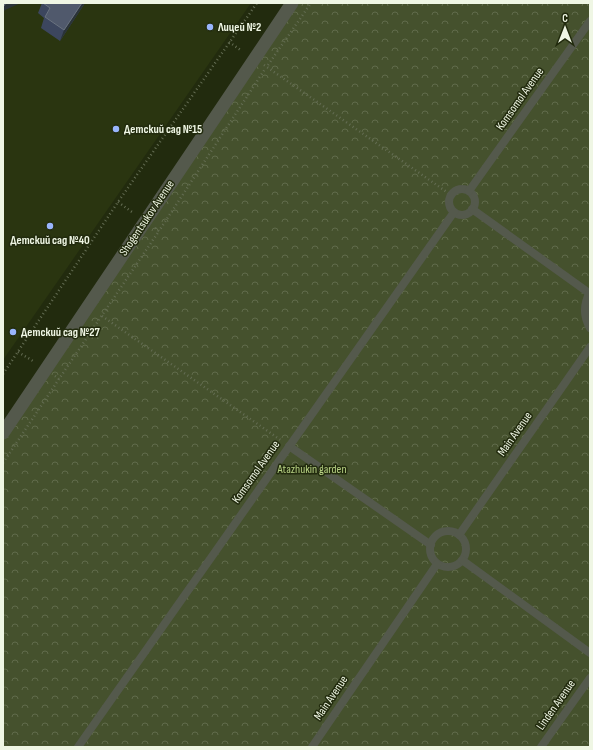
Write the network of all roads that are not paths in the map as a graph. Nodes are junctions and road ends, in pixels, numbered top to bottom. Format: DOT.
graph roads {
  1 [pos="292,3"];
  2 [pos="590,21"];
  3 [pos="469,191"];
  4 [pos="472,209"];
  5 [pos="454,212"];
  6 [pos="590,293"];
  7 [pos="590,328"];
  8 [pos="590,347"];
  9 [pos="3,434"];
  10 [pos="289,446"];
  11 [pos="459,535"];
  12 [pos="431,545"];
  13 [pos="462,560"];
  14 [pos="437,564"];
  15 [pos="590,653"];
  16 [pos="590,678"];
  17 [pos="78,747"];
  18 [pos="312,747"];
  19 [pos="541,747"];
  1 -- 9 [label="street, Shogentsukov Avenue"];
  2 -- 3 [label="street, Komsomol Avenue"];
  3 -- 4 [label="street"];
  3 -- 5 [label="street"];
  4 -- 5 [label="street"];
  4 -- 6 [label="street"];
  5 -- 10 [label="street, Komsomol Avenue"];
  6 -- 7 [label="street"];
  8 -- 11 [label="street, Main Avenue"];
  10 -- 12 [label="street"];
  10 -- 17 [label="street, Komsomol Avenue"];
  11 -- 12 [label="street"];
  11 -- 13 [label="street"];
  12 -- 14 [label="street"];
  13 -- 14 [label="street"];
  13 -- 15 [label="street"];
  14 -- 18 [label="street, Main Avenue"];
  16 -- 19 [label="street, Linden Avenue"];
}
